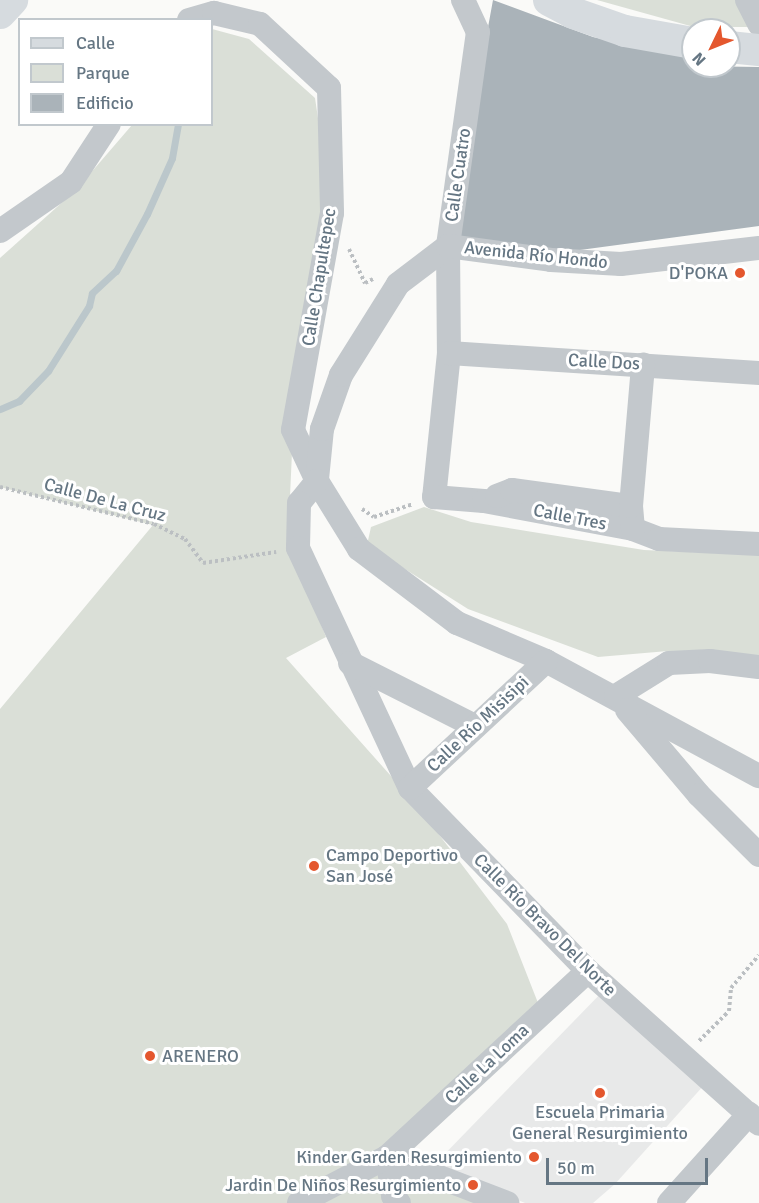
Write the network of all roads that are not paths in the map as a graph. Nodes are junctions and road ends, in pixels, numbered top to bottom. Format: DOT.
graph roads {
  1 [pos="12,0"];
  2 [pos="463,0"];
  3 [pos="549,0"];
  4 [pos="747,0"];
  5 [pos="0,13"];
  6 [pos="196,18"];
  7 [pos="759,24"];
  8 [pos="681,41"];
  9 [pos="741,48"];
  10 [pos="759,50"];
  11 [pos="108,126"];
  12 [pos="1,228"];
  13 [pos="448,246"];
  14 [pos="759,248"];
  15 [pos="449,353"];
  16 [pos="643,365"];
  17 [pos="759,373"];
  18 [pos="317,481"];
  19 [pos="434,497"];
  20 [pos="632,518"];
  21 [pos="759,544"];
  22 [pos="546,661"];
  23 [pos="350,663"];
  24 [pos="759,667"];
  25 [pos="616,696"];
  26 [pos="473,725"];
  27 [pos="759,776"];
  28 [pos="410,788"];
  29 [pos="759,855"];
  30 [pos="588,971"];
  31 [pos="754,1119"];
  32 [pos="387,1157"];
  33 [pos="299,1203"];
  34 [pos="399,1203"];
  35 [pos="507,1203"];
  36 [pos="669,1203"];
  1 -- 5 [label="main road"];
  2 -- 13 [label="street, Calle Cuatro"];
  3 -- 8 [label="main road"];
  4 -- 7 [label="street"];
  6 -- 18 [label="street, Calle Chapultepec"];
  9 -- 10 [label="main road"];
  11 -- 12 [label="street"];
  13 -- 14 [label="street, Avenida Río Hondo"];
  13 -- 15 [label="street, Calle Cuatro"];
  13 -- 18 [label="street, Avenida Río Hondo"];
  15 -- 16 [label="street, Calle Dos"];
  15 -- 19 [label="street, Calle Cuatro"];
  16 -- 17 [label="street, Calle Dos"];
  16 -- 20 [label="street, Calle Tres"];
  18 -- 22 [label="street, Calle Chapultepec"];
  18 -- 23 [label="street, Calle Río Bravo Del Norte"];
  19 -- 20 [label="street, Calle Tres"];
  20 -- 21 [label="street"];
  22 -- 25 [label="street, Calle Chapultepec"];
  22 -- 26 [label="street, Calle Río Misisipi"];
  23 -- 26 [label="street"];
  23 -- 28 [label="street, Calle Río Bravo Del Norte"];
  24 -- 25 [label="street"];
  25 -- 27 [label="street, Calle Chapultepec"];
  25 -- 29 [label="street"];
  26 -- 28 [label="street, Calle Río Misisipi"];
  28 -- 30 [label="street, Calle Río Bravo Del Norte"];
  30 -- 31 [label="street, Calle Río Bravo Del Norte"];
  30 -- 32 [label="street, Calle La Loma"];
  31 -- 36 [label="street"];
  32 -- 33 [label="street, Calle La Loma"];
  32 -- 34 [label="street"];
  32 -- 35 [label="street"];
}
